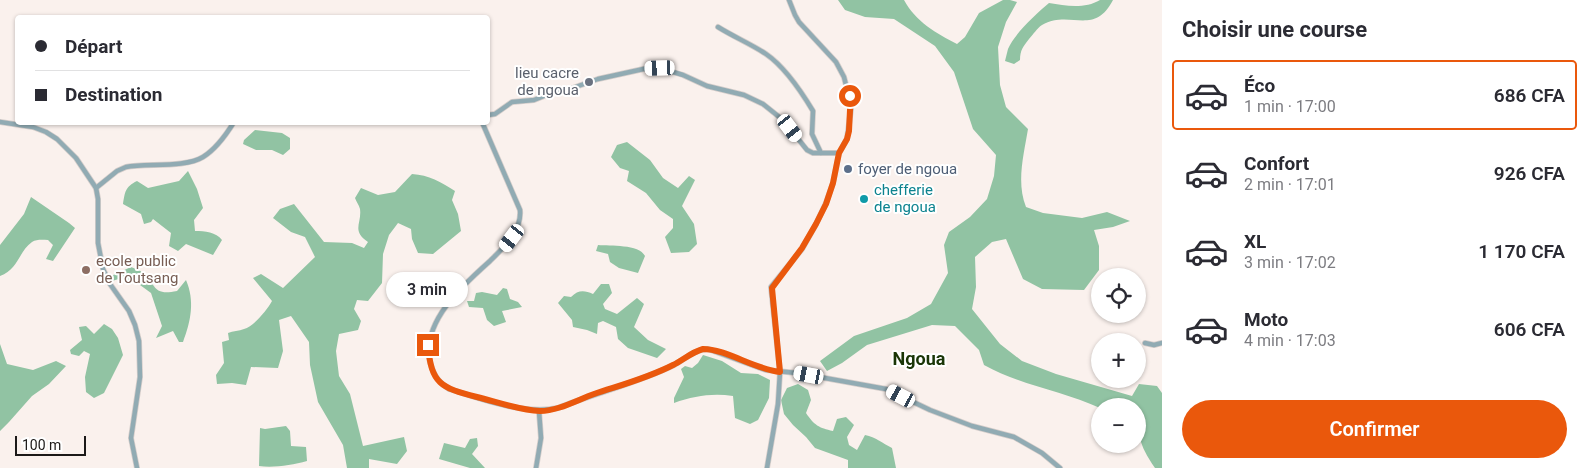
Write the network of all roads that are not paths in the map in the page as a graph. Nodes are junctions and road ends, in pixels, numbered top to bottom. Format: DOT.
graph roads {
  1 [pos="789,0"];
  2 [pos="718,27"];
  3 [pos="490,115"];
  4 [pos="0,122"];
  5 [pos="15,125"];
  6 [pos="16,125"];
  7 [pos="232,125"];
  8 [pos="483,125"];
  9 [pos="821,153"];
  10 [pos="839,153"];
  11 [pos="96,188"];
  12 [pos="1146,343"];
  13 [pos="1162,343"];
  14 [pos="780,372"];
  15 [pos="539,411"];
  16 [pos="137,468"];
  17 [pos="536,468"];
  18 [pos="768,468"];
  19 [pos="1060,468"];
  1 -- 10 [label="street"];
  2 -- 9 [label="street"];
  3 -- 9 [label="street"];
  4 -- 5 [label="street"];
  6 -- 11 [label="street"];
  7 -- 11 [label="street"];
  8 -- 15 [label="street"];
  9 -- 10 [label="street"];
  10 -- 14 [label="street"];
  11 -- 16 [label="street"];
  12 -- 13 [label="street"];
  14 -- 15 [label="street"];
  14 -- 18 [label="street"];
  14 -- 19 [label="street"];
  15 -- 17 [label="street"];
}
